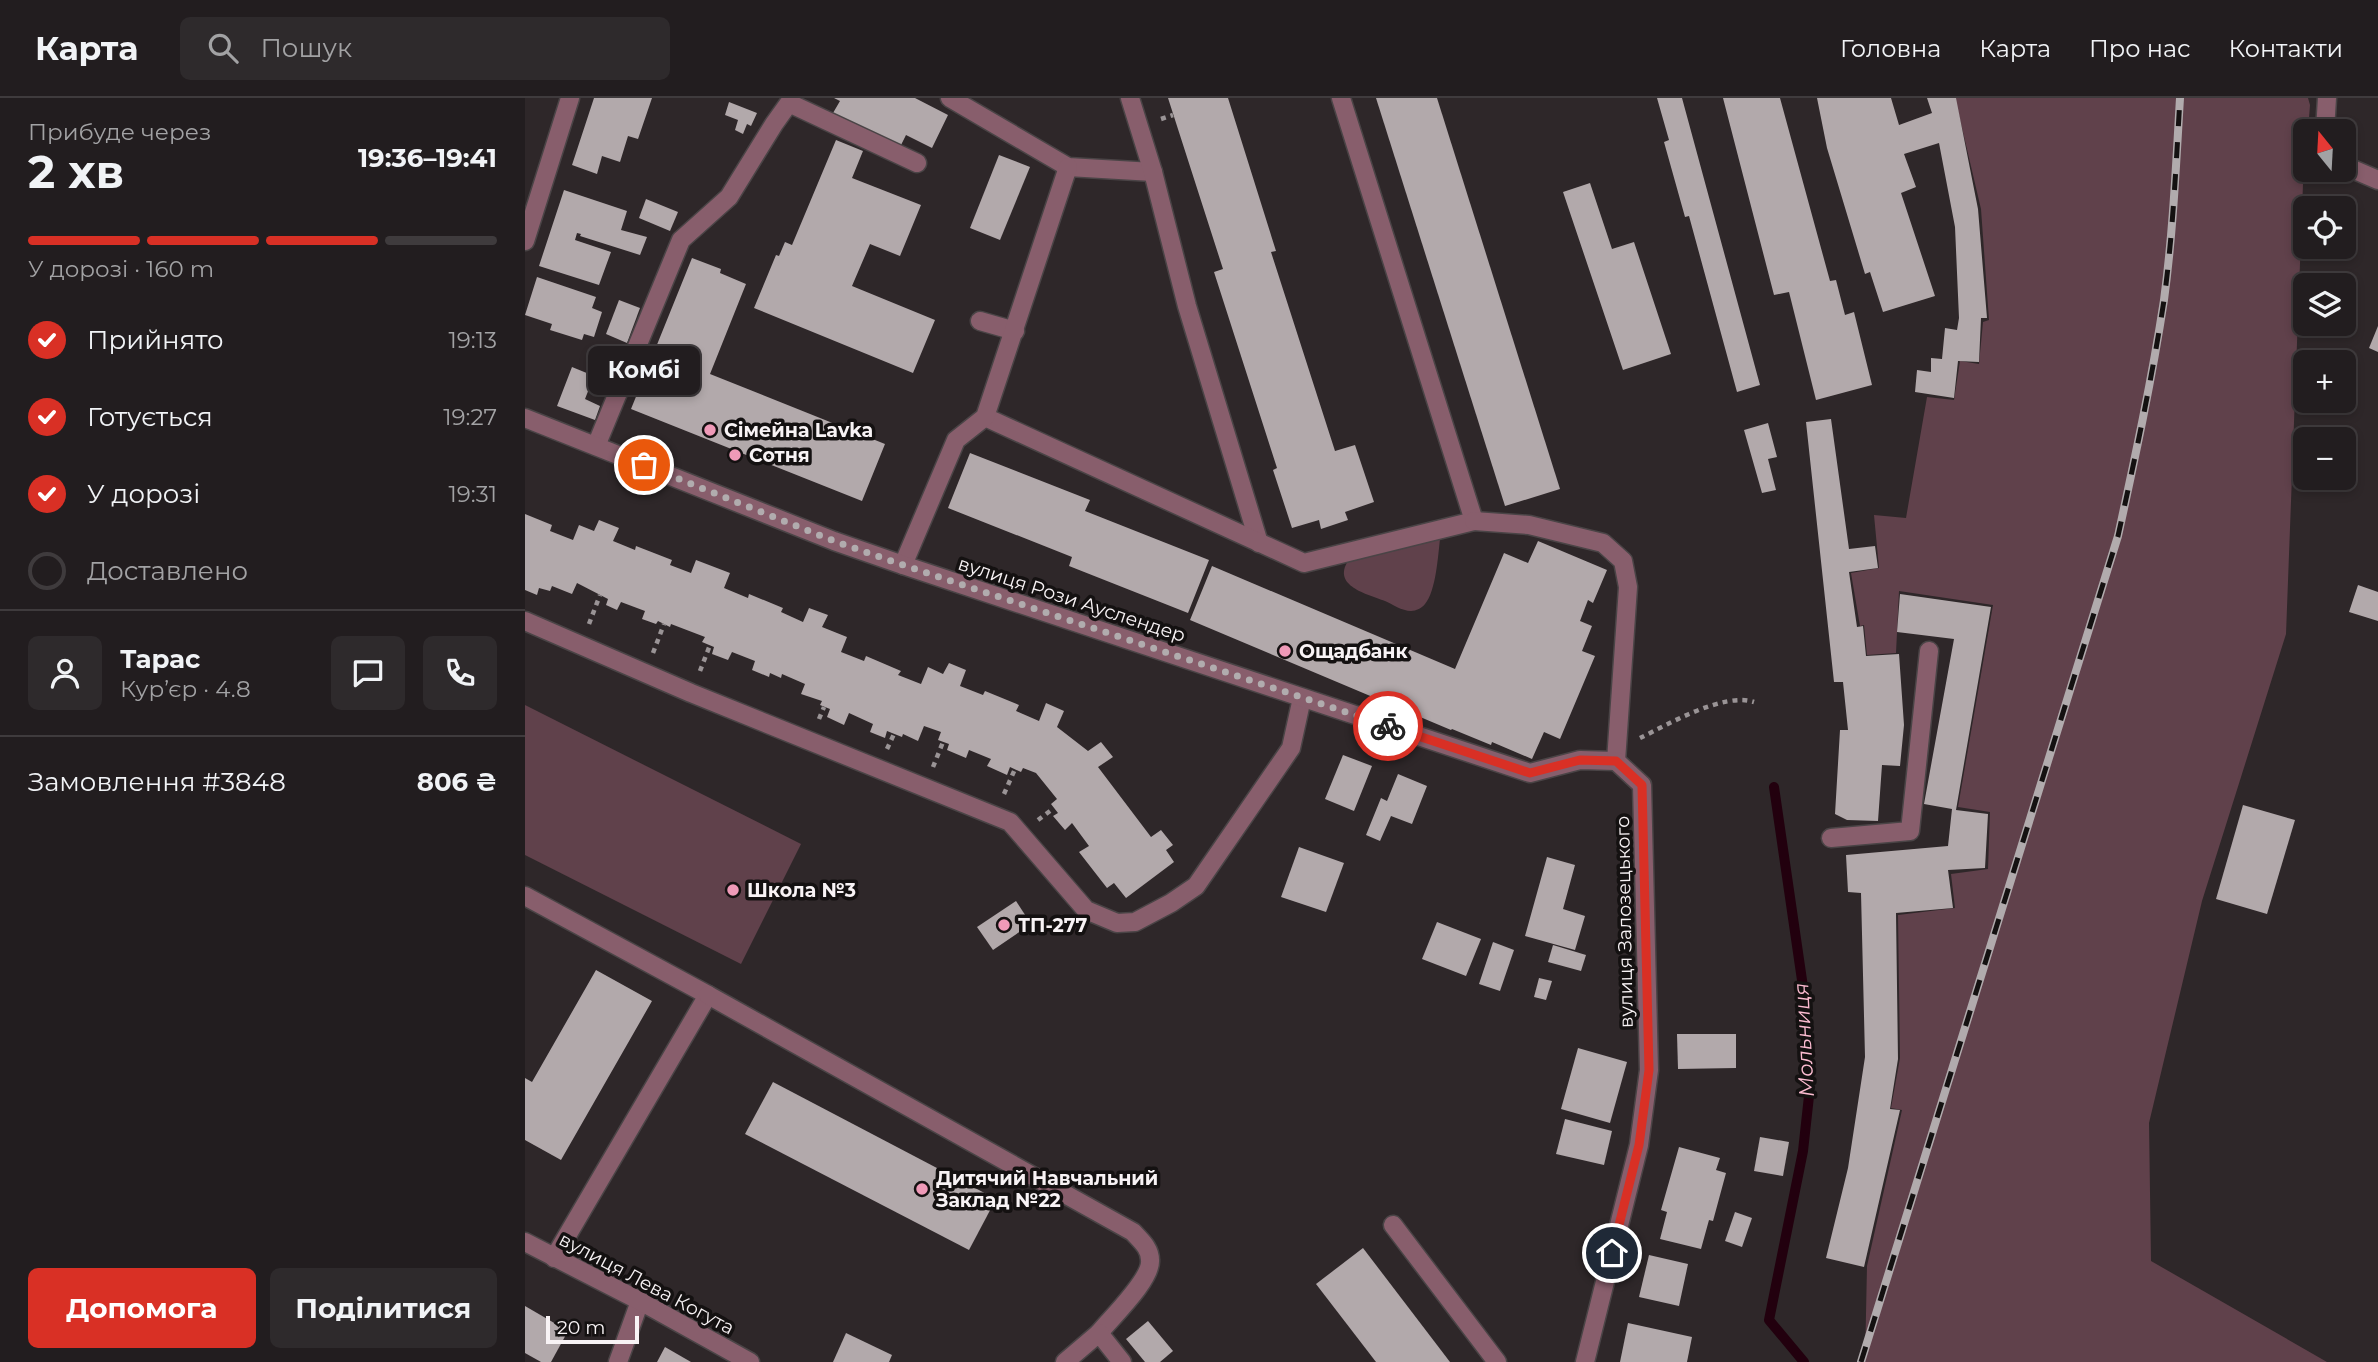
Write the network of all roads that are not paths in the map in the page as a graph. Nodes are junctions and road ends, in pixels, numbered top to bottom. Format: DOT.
graph roads {
  1 [pos="570,98"];
  2 [pos="950,98"];
  3 [pos="1130,98"];
  4 [pos="1341,98"];
  5 [pos="2327,98"];
  6 [pos="2326,119"];
  7 [pos="917,163"];
  8 [pos="1068,167"];
  9 [pos="2356,171"];
  10 [pos="1153,172"];
  11 [pos="2378,180"];
  12 [pos="525,242"];
  13 [pos="980,321"];
  14 [pos="1015,331"];
  15 [pos="985,417"];
  16 [pos="525,418"];
  17 [pos="596,446"];
  18 [pos="1474,521"];
  19 [pos="1259,542"];
  20 [pos="903,565"];
  21 [pos="525,621"];
  22 [pos="1929,651"];
  23 [pos="1302,698"];
  24 [pos="1616,755"];
  25 [pos="1831,838"];
  26 [pos="525,896"];
  27 [pos="708,995"];
  28 [pos="1393,1225"];
  29 [pos="525,1242"];
  30 [pos="554,1258"];
  31 [pos="640,1301"];
  32 [pos="1099,1333"];
  33 [pos="618,1362"];
  34 [pos="750,1362"];
  35 [pos="1065,1362"];
  36 [pos="1122,1362"];
  37 [pos="1497,1362"];
  38 [pos="1585,1362"];
  1 -- 12 [label="street"];
  2 -- 8 [label="street"];
  3 -- 10 [label="street"];
  4 -- 18 [label="street"];
  5 -- 6 [label="street"];
  7 -- 17 [label="street"];
  8 -- 10 [label="street"];
  8 -- 14 [label="street"];
  9 -- 11 [label="street"];
  10 -- 19 [label="street"];
  13 -- 14 [label="street"];
  14 -- 15 [label="street"];
  15 -- 19 [label="street"];
  15 -- 20 [label="street"];
  16 -- 17 [label="street, вулиця Рози Ауслендер"];
  17 -- 20 [label="street, вулиця Рози Ауслендер"];
  18 -- 19 [label="street"];
  18 -- 24 [label="street"];
  20 -- 23 [label="street, вулиця Рози Ауслендер"];
  21 -- 23 [label="street"];
  22 -- 25 [label="street"];
  23 -- 24 [label="street, вулиця Рози Ауслендер"];
  24 -- 38 [label="street, вулиця Залозецького"];
  26 -- 27 [label="street"];
  27 -- 30 [label="street"];
  27 -- 32 [label="street"];
  28 -- 37 [label="street"];
  29 -- 30 [label="street, вулиця Лева Когута"];
  30 -- 31 [label="street, вулиця Лева Когута"];
  31 -- 33 [label="street"];
  31 -- 34 [label="street, вулиця Лева Когута"];
  32 -- 35 [label="street"];
  32 -- 36 [label="street"];
}
